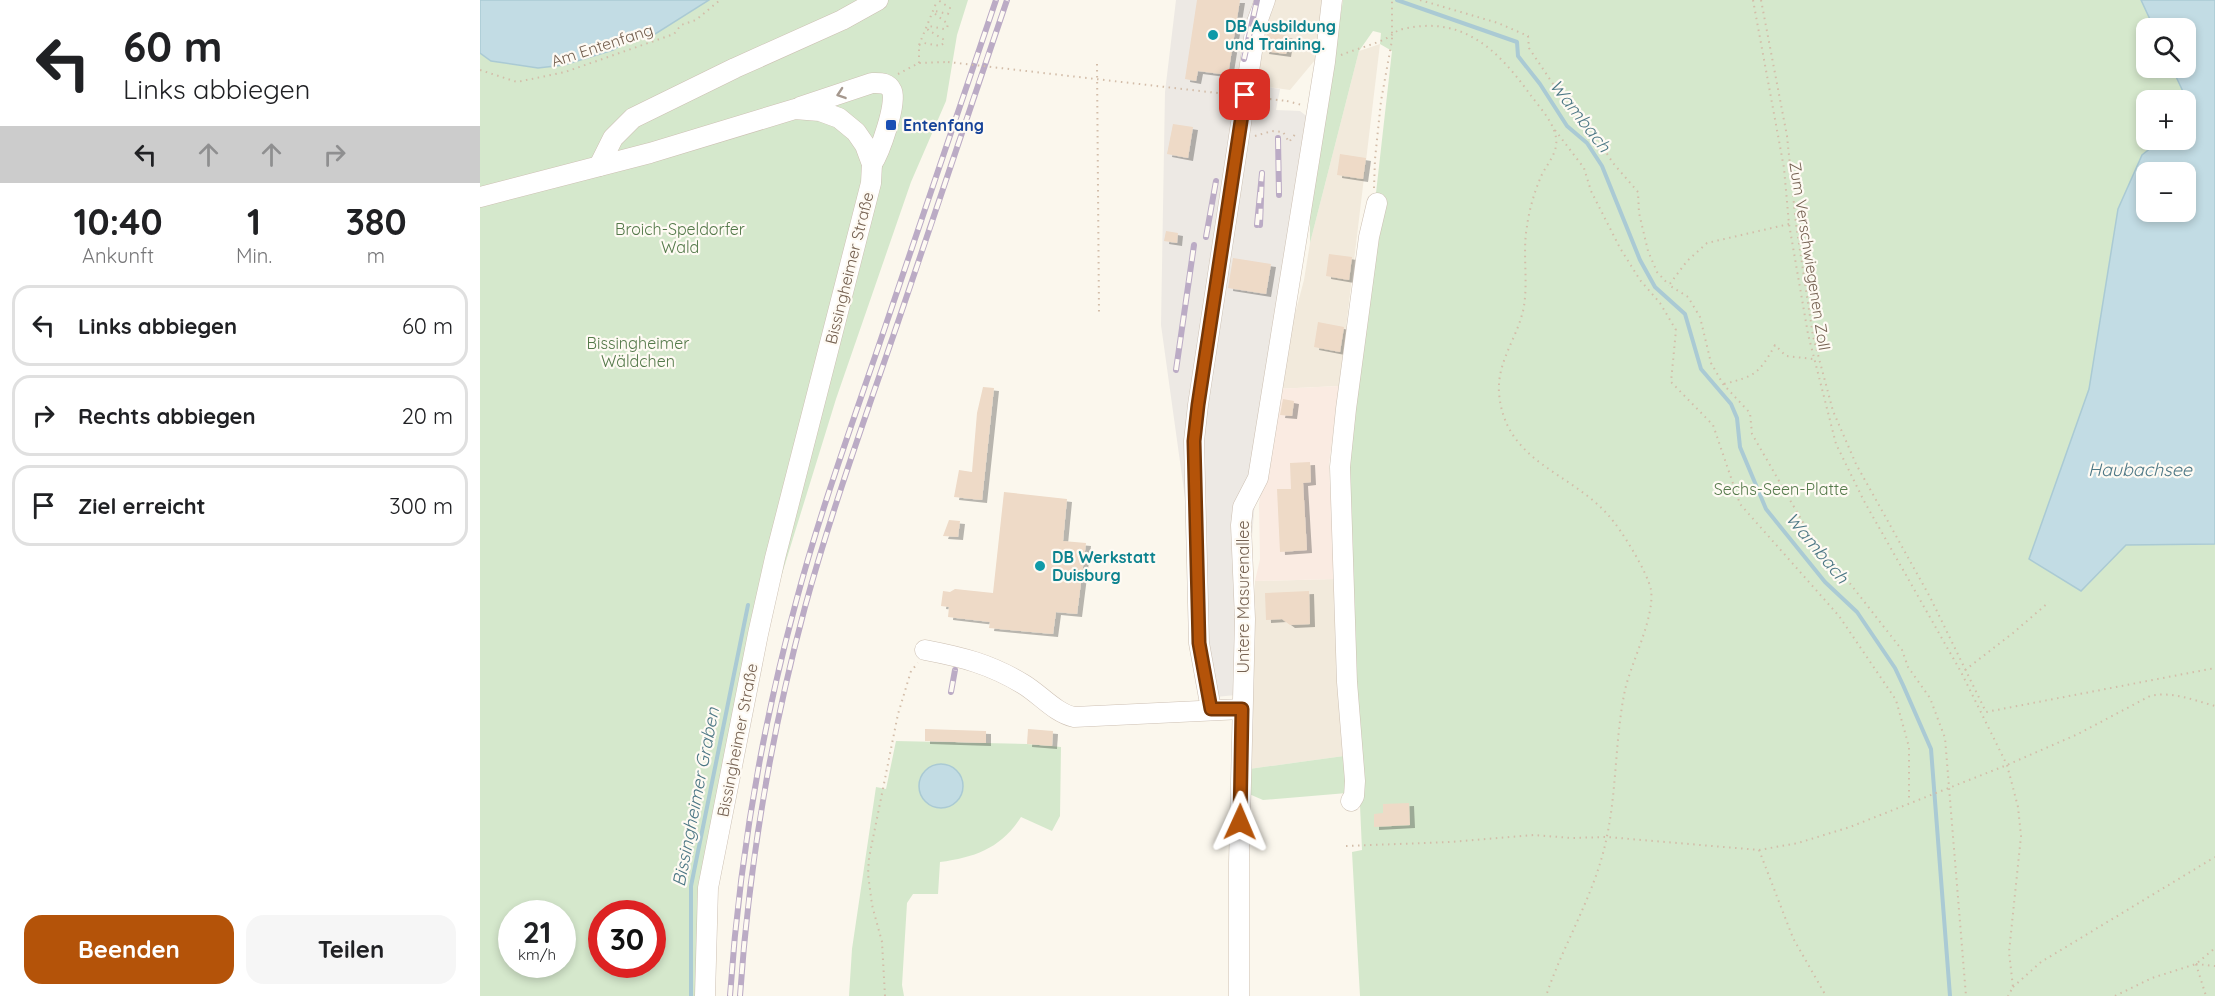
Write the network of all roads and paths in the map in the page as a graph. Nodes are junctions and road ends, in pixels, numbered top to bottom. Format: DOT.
graph roads {
  1 [pos="720,0"];
  2 [pos="878,0"];
  3 [pos="938,0"];
  4 [pos="1265,0"];
  5 [pos="1332,0"];
  6 [pos="1392,0"];
  7 [pos="1420,0"];
  8 [pos="1753,0"];
  9 [pos="1761,0"];
  10 [pos="1392,34"];
  11 [pos="919,45"];
  12 [pos="1324,62"];
  13 [pos="919,63"];
  14 [pos="1097,64"];
  15 [pos="480,70"];
  16 [pos="888,85"];
  17 [pos="1287,101"];
  18 [pos="795,109"];
  19 [pos="1555,130"];
  20 [pos="1237,141"];
  21 [pos="1289,142"];
  22 [pos="872,164"];
  23 [pos="599,166"];
  24 [pos="480,197"];
  25 [pos="1377,203"];
  26 [pos="1789,224"];
  27 [pos="1669,285"];
  28 [pos="1099,314"];
  29 [pos="1813,359"];
  30 [pos="1723,384"];
  31 [pos="2049,602"];
  32 [pos="925,655"];
  33 [pos="2215,668"];
  34 [pos="1965,669"];
  35 [pos="1961,672"];
  36 [pos="2215,706"];
  37 [pos="1211,709"];
  38 [pos="1242,709"];
  39 [pos="2007,765"];
  40 [pos="1948,788"];
  41 [pos="1351,801"];
  42 [pos="1909,803"];
  43 [pos="1607,837"];
  44 [pos="1346,846"];
  45 [pos="1759,850"];
  46 [pos="2215,857"];
  47 [pos="2215,948"];
  48 [pos="2196,964"];
  49 [pos="2215,966"];
  50 [pos="2013,987"];
  51 [pos="705,996"];
  52 [pos="885,996"];
  53 [pos="1239,996"];
  54 [pos="1546,996"];
  55 [pos="1826,996"];
  56 [pos="1966,996"];
  57 [pos="2008,996"];
  58 [pos="2115,996"];
  59 [pos="2206,996"];
  1 -- 15 [label="path, Am Entenfang"];
  2 -- 23 [label="street"];
  3 -- 11 [label="path"];
  3 -- 11 [label="path"];
  4 -- 20 [label="street"];
  5 -- 12 [label="street, Untere Masurenallee"];
  6 -- 10 [label="path"];
  7 -- 27 [label="path"];
  8 -- 26 [label="path, Zum Verschwiegenen Zoll"];
  9 -- 34 [label="path"];
  10 -- 12 [label="path"];
  10 -- 19 [label="path"];
  10 -- 25 [label="path"];
  11 -- 13 [label="path"];
  12 -- 38 [label="street, Untere Masurenallee"];
  13 -- 16 [label="path"];
  13 -- 17 [label="path, bridge"];
  14 -- 28 [label="path"];
  16 -- 18 [label="street, one-way"];
  16 -- 22 [label="street, Bissingheimer Straße"];
  18 -- 22 [label="street"];
  18 -- 23 [label="street"];
  19 -- 42 [label="path"];
  19 -- 43 [label="path"];
  20 -- 21 [label="path"];
  20 -- 37 [label="street"];
  22 -- 51 [label="street, Bissingheimer Straße"];
  23 -- 24 [label="street"];
  25 -- 41 [label="street"];
  26 -- 27 [label="path"];
  26 -- 29 [label="path, Zum Verschwiegenen Zoll"];
  27 -- 30 [label="path"];
  29 -- 30 [label="path"];
  29 -- 35 [label="path, Zum Verschwiegenen Zoll"];
  30 -- 40 [label="path"];
  31 -- 34 [label="path"];
  32 -- 37 [label="street"];
  32 -- 52 [label="path"];
  33 -- 34 [label="path"];
  34 -- 35 [label="path"];
  35 -- 39 [label="path, Zum Verschwiegenen Zoll"];
  36 -- 39 [label="path"];
  37 -- 38 [label="street"];
  38 -- 53 [label="street, Untere Masurenallee"];
  39 -- 40 [label="path"];
  39 -- 50 [label="path, Zum Verschwiegenen Zoll"];
  40 -- 42 [label="path"];
  40 -- 56 [label="path"];
  42 -- 45 [label="path"];
  43 -- 44 [label="path"];
  43 -- 45 [label="path"];
  43 -- 54 [label="path"];
  45 -- 55 [label="path"];
  46 -- 50 [label="path"];
  47 -- 48 [label="path"];
  48 -- 49 [label="path"];
  48 -- 58 [label="path"];
  48 -- 59 [label="path"];
  50 -- 57 [label="path"];
}
